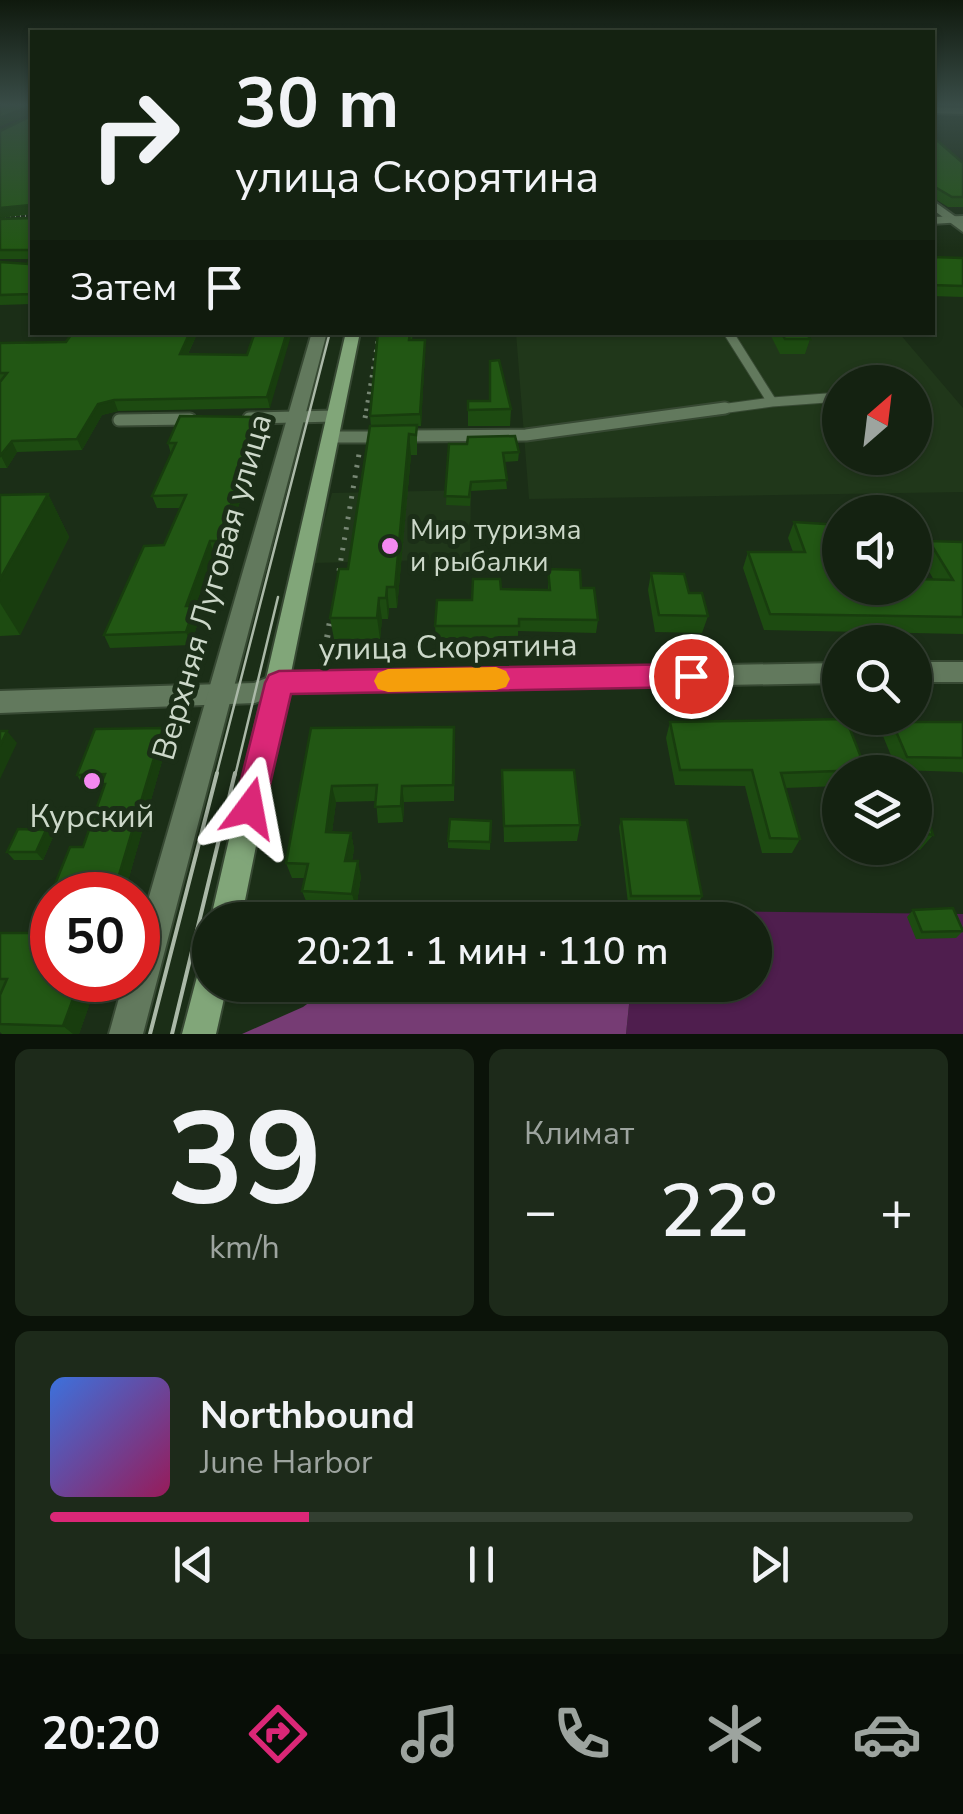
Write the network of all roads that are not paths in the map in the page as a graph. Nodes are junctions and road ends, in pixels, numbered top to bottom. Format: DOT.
graph roads {
  1 [pos="935,205"];
  2 [pos="935,220"];
  3 [pos="960,223"];
  4 [pos="319,335"];
  5 [pos="352,335"];
  6 [pos="730,335"];
  7 [pos="822,398"];
  8 [pos="772,402"];
  9 [pos="334,416"];
  10 [pos="299,417"];
  11 [pos="242,418"];
  12 [pos="204,419"];
  13 [pos="119,420"];
  14 [pos="330,437"];
  15 [pos="932,672"];
  16 [pos="963,672"];
  17 [pos="822,673"];
  18 [pos="279,683"];
  19 [pos="220,694"];
  20 [pos="0,702"];
  21 [pos="229,902"];
  22 [pos="206,1002"];
  23 [pos="126,1034"];
  24 [pos="199,1034"];
  1 -- 3 [label="street"];
  2 -- 3 [label="street"];
  4 -- 10 [label="street, Верхняя Луговая улица"];
  5 -- 9 [label="main road"];
  6 -- 8 [label="lane"];
  7 -- 8 [label="lane"];
  8 -- 14 [label="lane"];
  9 -- 10 [label="lane"];
  9 -- 14 [label="main road"];
  10 -- 11 [label="lane"];
  10 -- 19 [label="street, Верхняя Луговая улица"];
  12 -- 13 [label="lane"];
  14 -- 18 [label="main road"];
  15 -- 16 [label="street"];
  17 -- 18 [label="street, улица Скорятина"];
  18 -- 19 [label="street, улица Скорятина"];
  18 -- 21 [label="main road"];
  19 -- 20 [label="street, улица Скорятина"];
  19 -- 23 [label="street, Верхняя Луговая улица"];
  22 -- 24 [label="main road"];
}
